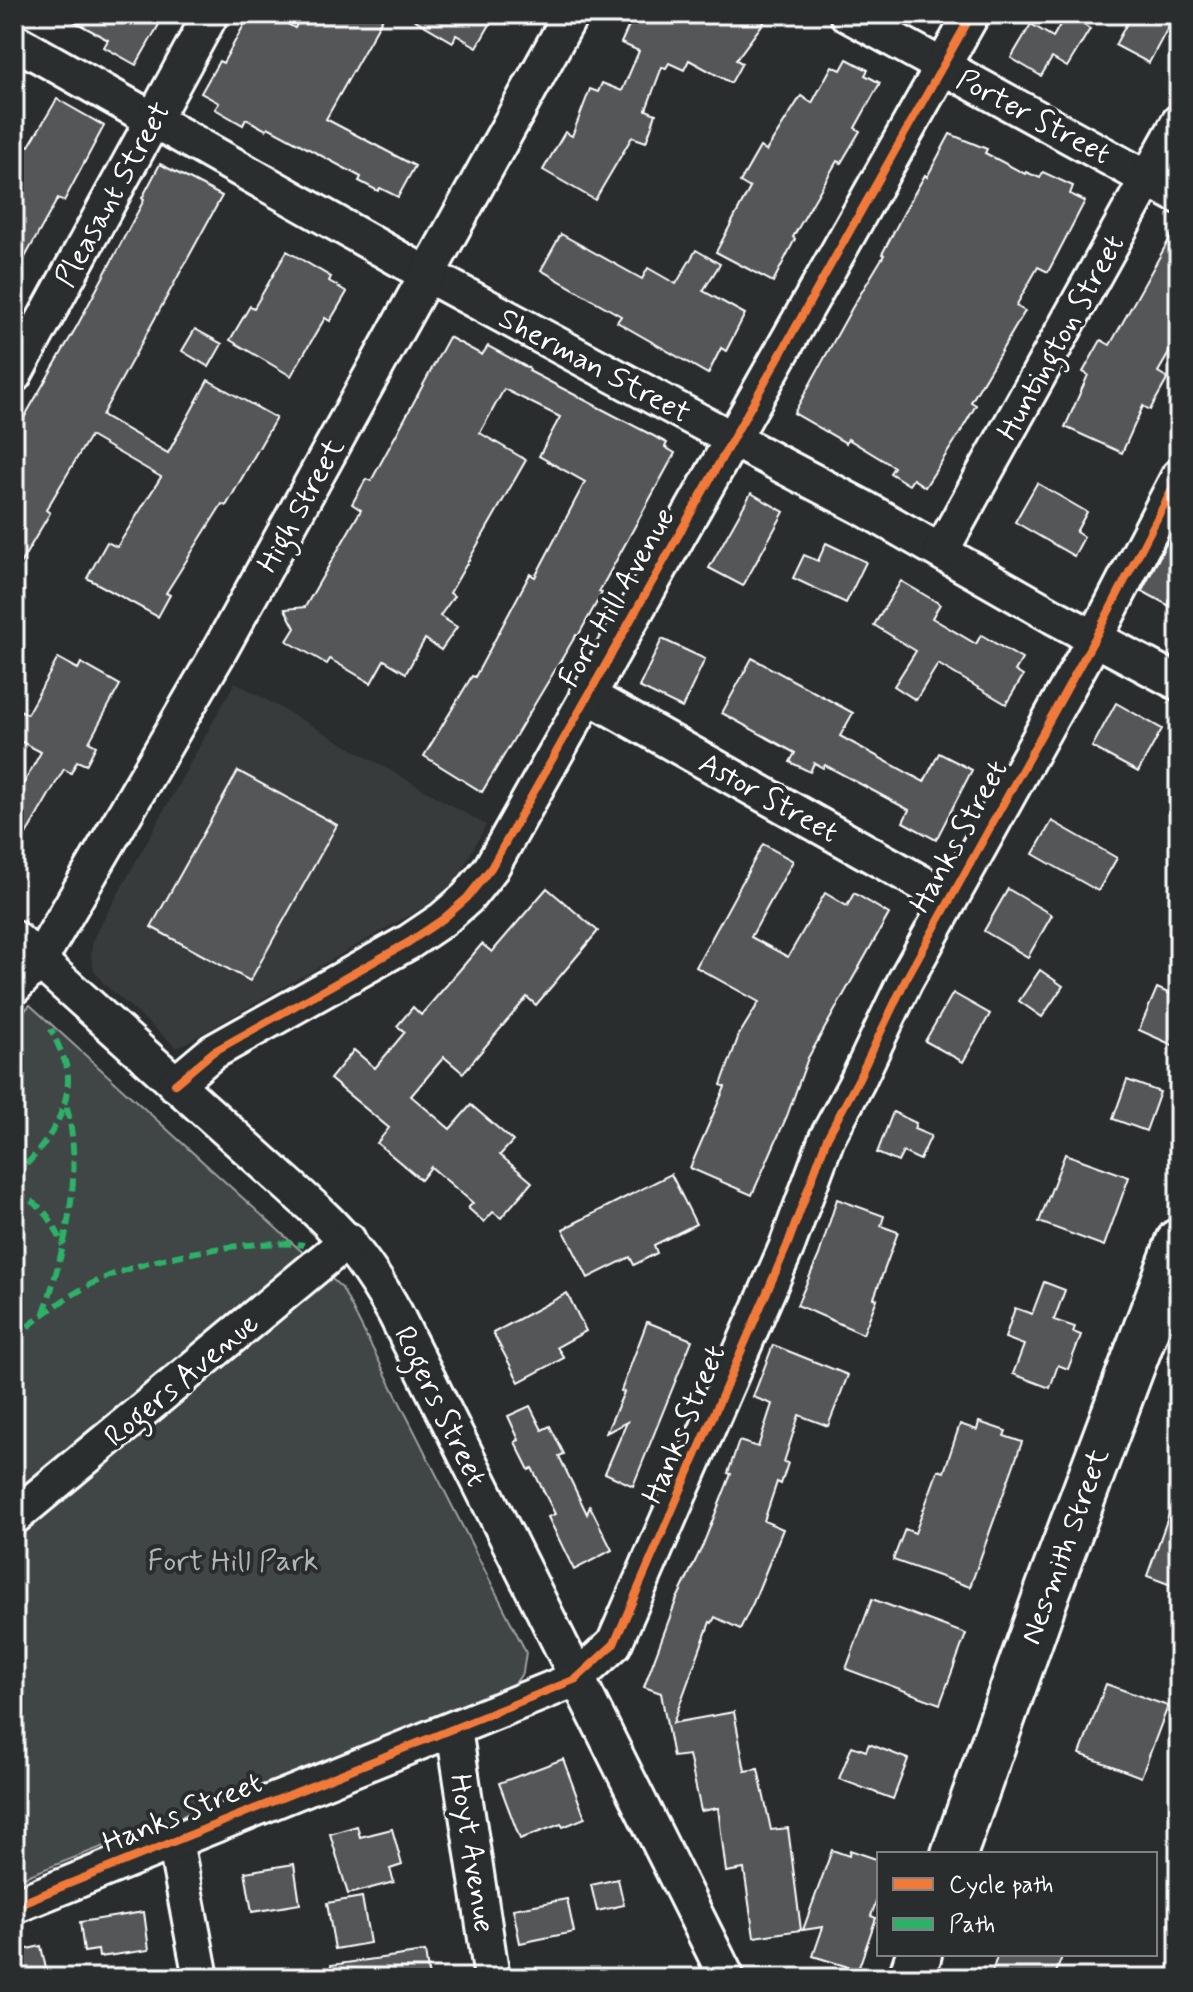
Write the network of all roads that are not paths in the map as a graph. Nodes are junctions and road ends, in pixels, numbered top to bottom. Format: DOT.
graph roads {
  1 [pos="211,14"];
  2 [pos="571,14"];
  3 [pos="847,14"];
  4 [pos="972,14"];
  5 [pos="14,41"];
  6 [pos="942,66"];
  7 [pos="152,120"];
  8 [pos="1179,122"];
  9 [pos="1148,178"];
  10 [pos="1179,196"];
  11 [pos="426,274"];
  12 [pos="14,375"];
  13 [pos="734,440"];
  14 [pos="1179,476"];
  15 [pos="941,551"];
  16 [pos="1095,638"];
  17 [pos="1179,683"];
  18 [pos="587,695"];
  19 [pos="950,899"];
  20 [pos="26,950"];
  21 [pos="14,987"];
  22 [pos="175,1084"];
  23 [pos="348,1240"];
  24 [pos="1179,1241"];
  25 [pos="14,1517"];
  26 [pos="576,1679"];
  27 [pos="454,1729"];
  28 [pos="175,1841"];
  29 [pos="955,1852"];
  30 [pos="14,1906"];
  31 [pos="918,1956"];
  32 [pos="201,1978"];
  33 [pos="492,1978"];
  34 [pos="727,1978"];
  35 [pos="911,1978"];
  1 -- 7 [label="street, Pleasant Street"];
  2 -- 11 [label="street, High Street"];
  3 -- 6 [label="street, Porter Street"];
  4 -- 6 [label="street, Fort Hill Avenue"];
  5 -- 7 [label="street, Sherman Street"];
  6 -- 9 [label="street, Porter Street"];
  6 -- 13 [label="street, Fort Hill Avenue"];
  7 -- 11 [label="street, Sherman Street"];
  7 -- 12 [label="street, Pleasant Street"];
  8 -- 9 [label="street, Huntington Street"];
  9 -- 10 [label="street, Porter Street"];
  9 -- 15 [label="street, Huntington Street"];
  11 -- 13 [label="street, Sherman Street"];
  11 -- 20 [label="street, High Street"];
  13 -- 15 [label="street, Sherman Street"];
  13 -- 18 [label="street, Fort Hill Avenue"];
  14 -- 16 [label="street, Hanks Street"];
  15 -- 16 [label="street, Sherman Street"];
  16 -- 17 [label="street, Sherman Street"];
  16 -- 19 [label="street, Hanks Street"];
  18 -- 19 [label="street, Astor Street"];
  18 -- 22 [label="street, Fort Hill Avenue"];
  19 -- 26 [label="street, Hanks Street"];
  20 -- 21 [label="street, High Street"];
  20 -- 22 [label="street, Rogers Street"];
  22 -- 23 [label="street, Rogers Street"];
  23 -- 25 [label="street, Rogers Avenue"];
  23 -- 26 [label="street, Rogers Street"];
  24 -- 29 [label="main road, Nesmith Street"];
  26 -- 27 [label="street, Hanks Street"];
  26 -- 34 [label="street, Rogers Street"];
  27 -- 28 [label="street, Hanks Street"];
  27 -- 33 [label="street, Hoyt Avenue"];
  28 -- 30 [label="street, Hanks Street"];
  28 -- 32 [label="street"];
  31 -- 35 [label="main road"];
}
